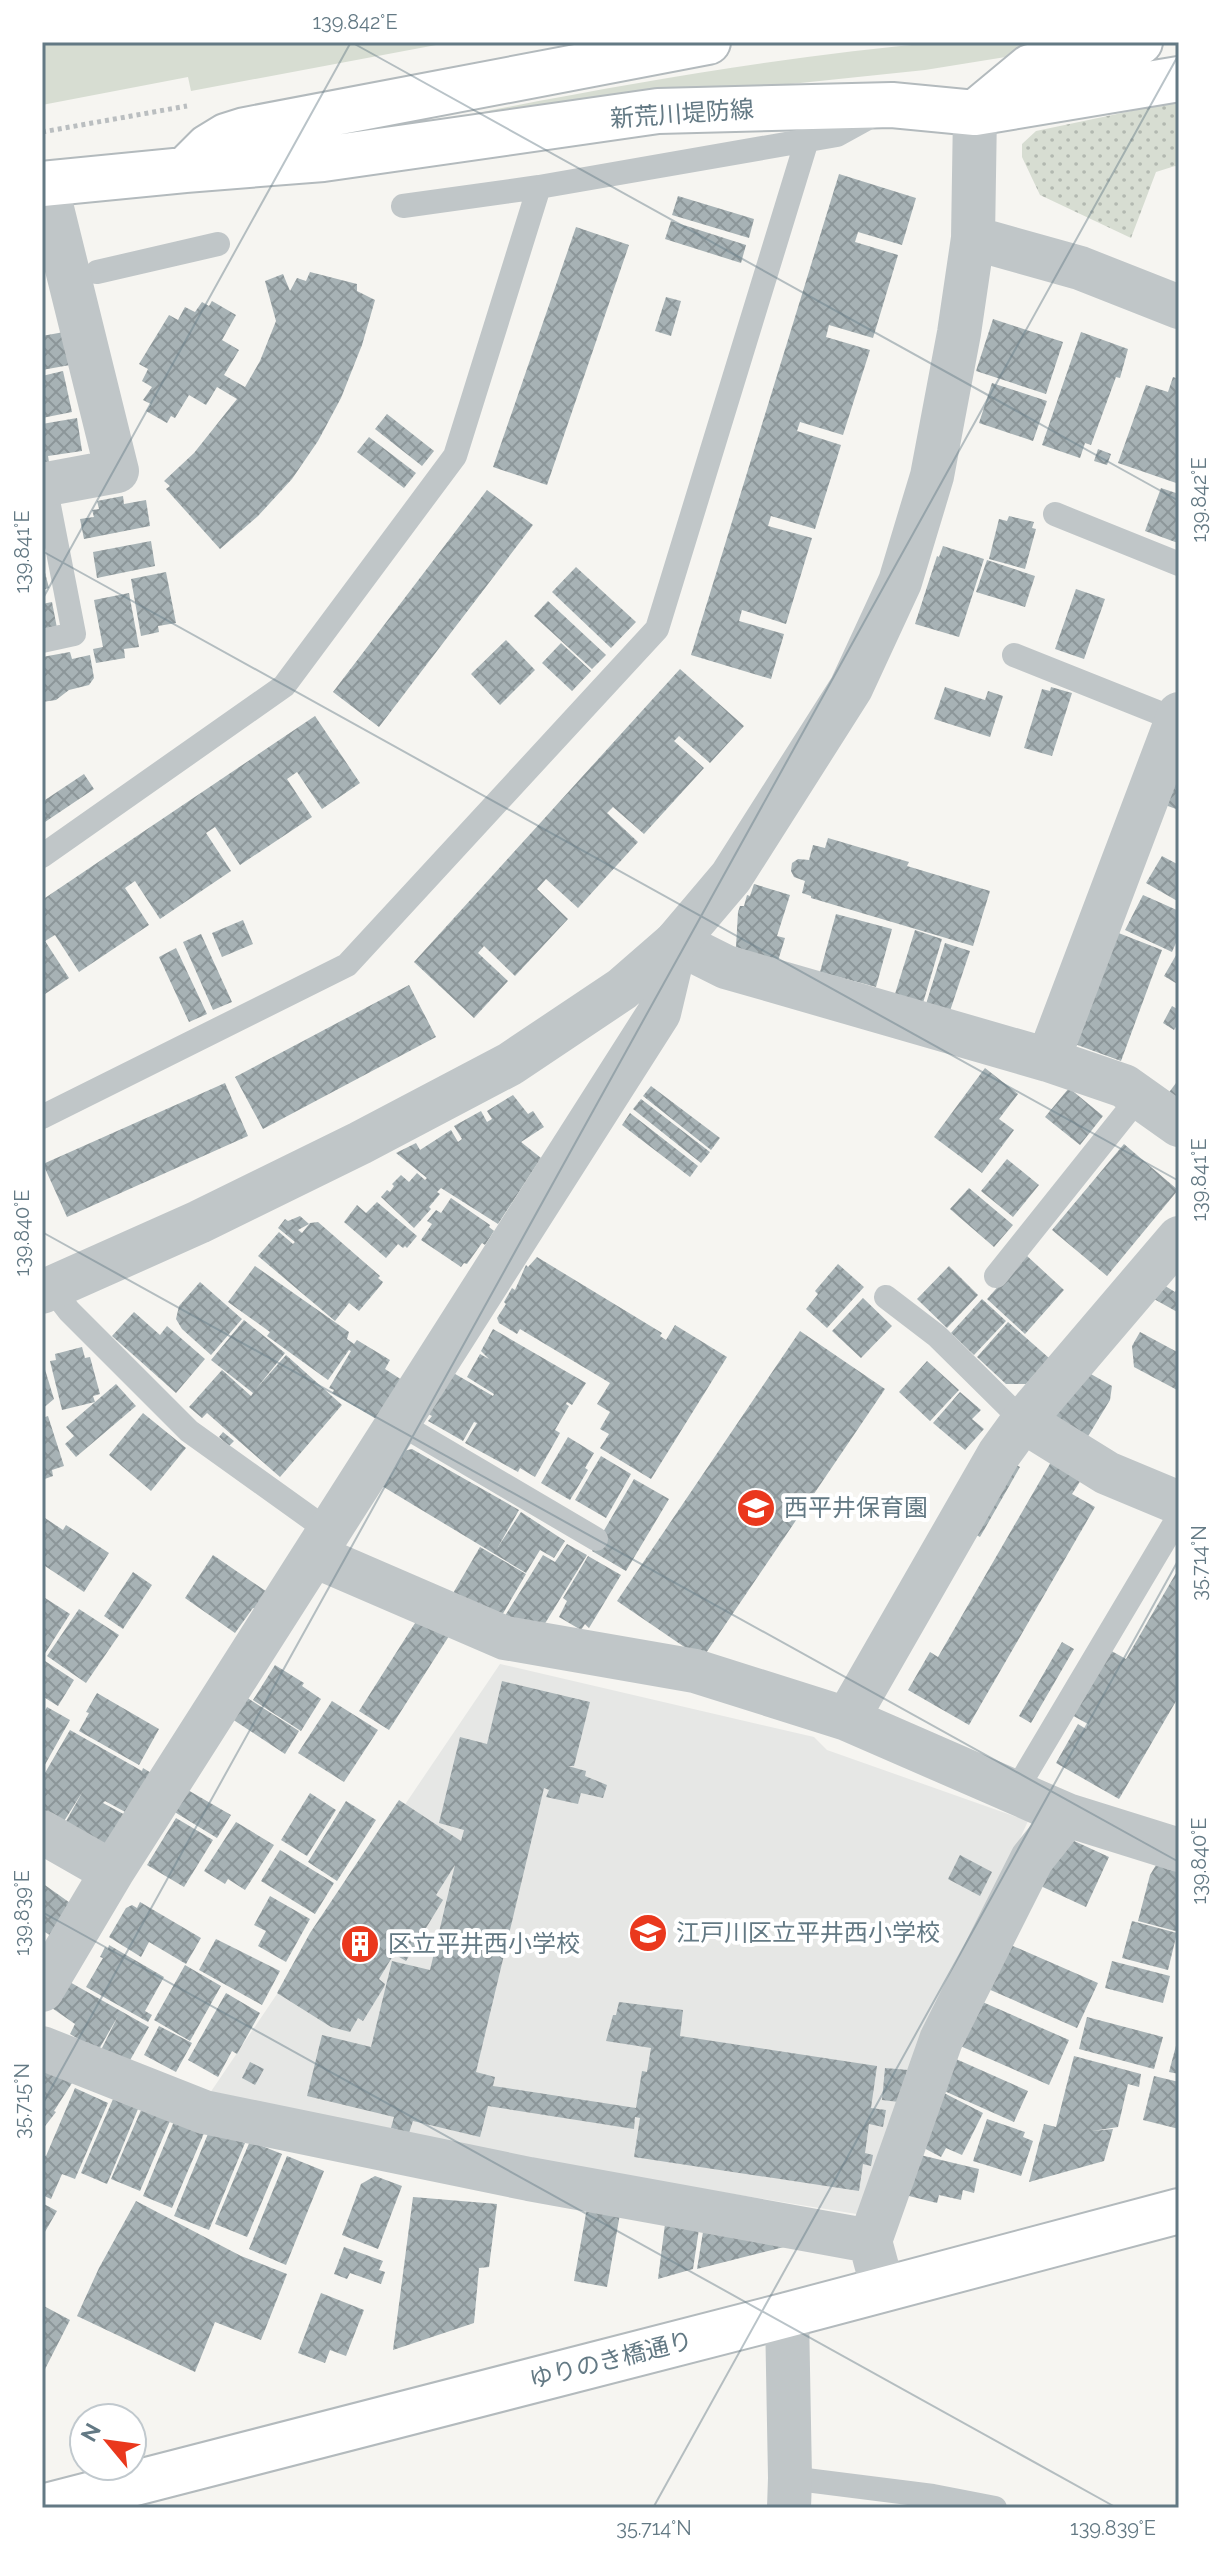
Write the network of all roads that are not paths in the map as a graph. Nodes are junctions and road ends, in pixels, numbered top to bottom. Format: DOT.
graph roads {
  1 [pos="708,42"];
  2 [pos="1140,42"];
  3 [pos="1179,79"];
  4 [pos="892,105"];
  5 [pos="975,113"];
  6 [pos="807,140"];
  7 [pos="185,170"];
  8 [pos="44,184"];
  9 [pos="539,187"];
  10 [pos="403,206"];
  11 [pos="973,238"];
  12 [pos="218,244"];
  13 [pos="97,272"];
  14 [pos="1179,307"];
  15 [pos="43,485"];
  16 [pos="1055,514"];
  17 [pos="1179,564"];
  18 [pos="42,641"];
  19 [pos="1014,655"];
  20 [pos="1178,717"];
  21 [pos="42,856"];
  22 [pos="676,942"];
  23 [pos="1048,1060"];
  24 [pos="1139,1097"];
  25 [pos="42,1117"];
  26 [pos="1179,1125"];
  27 [pos="1179,1238"];
  28 [pos="996,1276"];
  29 [pos="45,1286"];
  30 [pos="886,1297"];
  31 [pos="1023,1421"];
  32 [pos="399,1423"];
  33 [pos="1179,1503"];
  34 [pos="1179,1516"];
  35 [pos="596,1539"];
  36 [pos="322,1544"];
  37 [pos="847,1719"];
  38 [pos="1015,1792"];
  39 [pos="1067,1815"];
  40 [pos="42,1832"];
  41 [pos="1175,1842"];
  42 [pos="112,1872"];
  43 [pos="42,1990"];
  44 [pos="42,2048"];
  45 [pos="1179,2211"];
  46 [pos="870,2241"];
  47 [pos="883,2289"];
  48 [pos="787,2315"];
  49 [pos="790,2493"];
  50 [pos="42,2507"];
  51 [pos="995,2508"];
  1 -- 7 [label="main road"];
  2 -- 5 [label="main road"];
  3 -- 5 [label="main road, 新荒川堤防線"];
  4 -- 5 [label="main road, 新荒川堤防線"];
  4 -- 6 [label="lane"];
  4 -- 7 [label="main road, 新荒川堤防線"];
  5 -- 11 [label="street"];
  6 -- 9 [label="lane"];
  6 -- 25 [label="lane"];
  7 -- 8 [label="main road, 新荒川堤防線"];
  8 -- 15 [label="street"];
  9 -- 10 [label="lane"];
  9 -- 21 [label="lane"];
  11 -- 14 [label="street"];
  11 -- 22 [label="street"];
  12 -- 13 [label="lane"];
  15 -- 18 [label="lane"];
  16 -- 17 [label="lane"];
  19 -- 20 [label="lane"];
  20 -- 23 [label="street"];
  22 -- 23 [label="street"];
  22 -- 29 [label="street"];
  22 -- 32 [label="street"];
  23 -- 24 [label="street"];
  24 -- 26 [label="street"];
  24 -- 28 [label="lane"];
  27 -- 31 [label="street"];
  29 -- 36 [label="lane"];
  30 -- 31 [label="lane"];
  31 -- 33 [label="street"];
  31 -- 37 [label="street"];
  32 -- 35 [label="lane"];
  32 -- 36 [label="street"];
  34 -- 38 [label="lane"];
  36 -- 37 [label="street"];
  36 -- 42 [label="street"];
  37 -- 38 [label="street"];
  38 -- 39 [label="street"];
  39 -- 41 [label="street"];
  39 -- 46 [label="street"];
  40 -- 42 [label="street"];
  42 -- 43 [label="street"];
  44 -- 46 [label="street"];
  45 -- 47 [label="main road, ゆりのき橋通り"];
  46 -- 47 [label="street"];
  47 -- 48 [label="main road, ゆりのき橋通り"];
  48 -- 49 [label="street"];
  48 -- 50 [label="main road, ゆりのき橋通り"];
  49 -- 51 [label="lane"];
}
